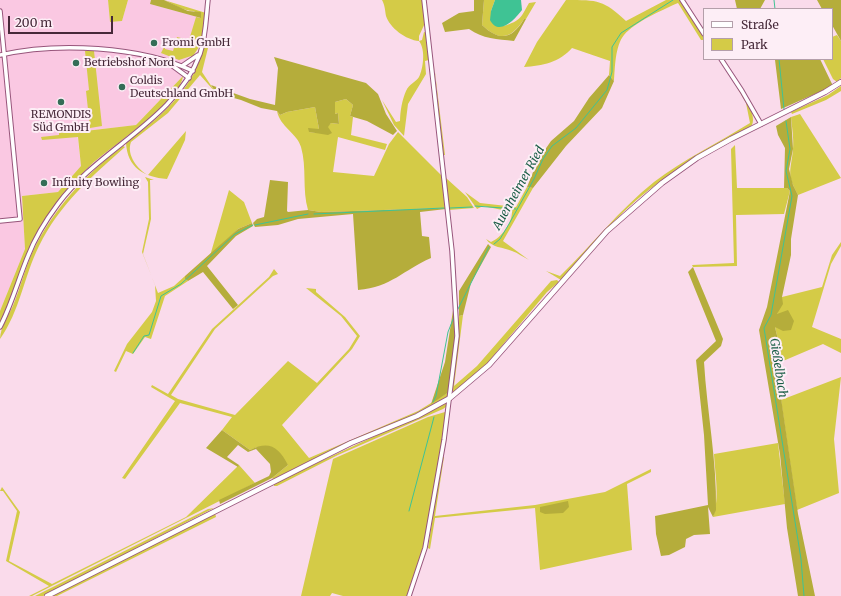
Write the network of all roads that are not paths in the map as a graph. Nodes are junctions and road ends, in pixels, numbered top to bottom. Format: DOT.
graph roads {
  1 [pos="208,0"];
  2 [pos="424,0"];
  3 [pos="682,0"];
  4 [pos="0,11"];
  5 [pos="703,32"];
  6 [pos="200,53"];
  7 [pos="2,54"];
  8 [pos="721,60"];
  9 [pos="170,63"];
  10 [pos="182,66"];
  11 [pos="193,71"];
  12 [pos="189,78"];
  13 [pos="841,82"];
  14 [pos="761,124"];
  15 [pos="0,221"];
  16 [pos="0,327"];
  17 [pos="450,398"];
  18 [pos="47,596"];
  19 [pos="409,596"];
  1 -- 6 [label="street"];
  2 -- 17 [label="street"];
  3 -- 5 [label="street"];
  4 -- 7 [label="street"];
  6 -- 10 [label="street"];
  6 -- 11 [label="street"];
  7 -- 9 [label="street"];
  7 -- 15 [label="street"];
  8 -- 14 [label="street"];
  9 -- 10 [label="street"];
  9 -- 12 [label="street"];
  10 -- 11 [label="street"];
  11 -- 12 [label="street"];
  12 -- 16 [label="street"];
  13 -- 14 [label="main road"];
  14 -- 17 [label="main road"];
  17 -- 18 [label="main road"];
  17 -- 19 [label="street"];
}
